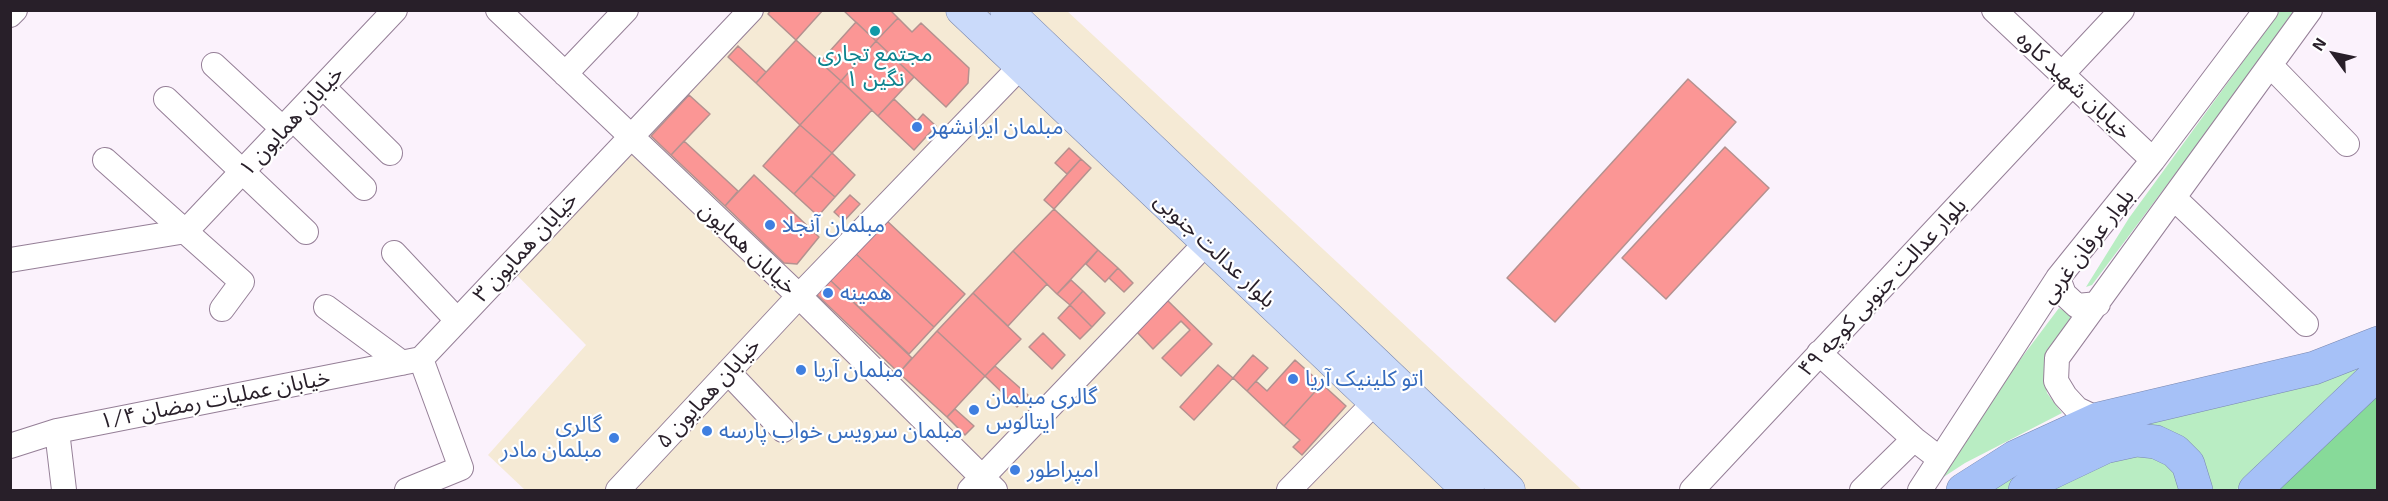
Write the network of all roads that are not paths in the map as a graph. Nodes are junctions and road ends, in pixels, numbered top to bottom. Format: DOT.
graph roads {
  1 [pos="15,10"];
  2 [pos="395,10"];
  3 [pos="498,10"];
  4 [pos="626,10"];
  5 [pos="962,10"];
  6 [pos="1006,10"];
  7 [pos="1994,10"];
  8 [pos="2122,10"];
  9 [pos="2266,10"];
  10 [pos="2310,10"];
  11 [pos="10,15"];
  12 [pos="744,17"];
  13 [pos="214,65"];
  14 [pos="2270,65"];
  15 [pos="1022,66"];
  16 [pos="565,74"];
  17 [pos="2067,79"];
  18 [pos="323,87"];
  19 [pos="166,99"];
  20 [pos="1094,116"];
  21 [pos="288,124"];
  22 [pos="630,136"];
  23 [pos="2347,144"];
  24 [pos="390,153"];
  25 [pos="105,160"];
  26 [pos="2153,160"];
  27 [pos="242,173"];
  28 [pos="364,188"];
  29 [pos="2174,198"];
  30 [pos="186,231"];
  31 [pos="306,232"];
  32 [pos="1207,242"];
  33 [pos="394,254"];
  34 [pos="10,260"];
  35 [pos="2058,278"];
  36 [pos="799,296"];
  37 [pos="2098,304"];
  38 [pos="326,307"];
  39 [pos="222,309"];
  40 [pos="457,320"];
  41 [pos="2306,324"];
  42 [pos="2378,343"];
  43 [pos="1820,353"];
  44 [pos="411,361"];
  45 [pos="728,372"];
  46 [pos="2378,373"];
  47 [pos="1375,402"];
  48 [pos="2098,419"];
  49 [pos="783,430"];
  50 [pos="57,431"];
  51 [pos="1914,439"];
  52 [pos="10,446"];
  53 [pos="1940,459"];
  54 [pos="982,486"];
  55 [pos="64,490"];
  56 [pos="407,490"];
  57 [pos="618,490"];
  58 [pos="1289,490"];
  59 [pos="1468,490"];
  60 [pos="1509,490"];
  61 [pos="1692,490"];
  62 [pos="1862,490"];
  63 [pos="1920,490"];
  64 [pos="1963,490"];
  65 [pos="2025,490"];
  66 [pos="2196,490"];
  67 [pos="2255,490"];
  1 -- 11 [label="street"];
  2 -- 18 [label="street, خیابان همایون ۱"];
  3 -- 16 [label="street, خیابان همایون"];
  4 -- 16 [label="street"];
  5 -- 15 [label="main road, بلوار عدالت جنوبی"];
  6 -- 20 [label="main road, بلوار عدالت جنوبی"];
  7 -- 17 [label="street, خیابان شهید کاوه"];
  8 -- 17 [label="street, بلوار عدالت جنوبی کوچه ۴۹"];
  9 -- 26 [label="street, بلوار عرفان غربی"];
  10 -- 14 [label="street, بلوار عرفان غربی"];
  12 -- 22 [label="street, خیابان همایون ۳"];
  13 -- 21 [label="street"];
  14 -- 23 [label="street"];
  14 -- 29 [label="street, بلوار عرفان غربی"];
  15 -- 20 [label="main road, بلوار عدالت جنوبی"];
  15 -- 36 [label="street, خیابان همایون ۵"];
  16 -- 22 [label="street, خیابان همایون"];
  17 -- 26 [label="street, خیابان شهید کاوه"];
  17 -- 43 [label="street, بلوار عدالت جنوبی کوچه ۴۹"];
  18 -- 21 [label="street, خیابان همایون ۱"];
  18 -- 24 [label="street"];
  19 -- 27 [label="street"];
  20 -- 32 [label="main road, بلوار عدالت جنوبی"];
  20 -- 60 [label="main road, بلوار عدالت جنوبی"];
  21 -- 27 [label="street, خیابان همایون ۱"];
  21 -- 28 [label="street"];
  22 -- 36 [label="street, خیابان همایون"];
  22 -- 40 [label="street, خیابان همایون ۳"];
  25 -- 30 [label="street"];
  26 -- 35 [label="street, بلوار عرفان غربی"];
  27 -- 30 [label="street, خیابان همایون ۱"];
  27 -- 31 [label="street"];
  29 -- 37 [label="street, بلوار عرفان غربی"];
  29 -- 41 [label="street"];
  30 -- 34 [label="street"];
  30 -- 39 [label="street"];
  32 -- 47 [label="main road, بلوار عدالت جنوبی"];
  32 -- 54 [label="street"];
  33 -- 40 [label="street"];
  35 -- 37 [label="street"];
  35 -- 53 [label="street, بلوار عرفان غربی"];
  36 -- 45 [label="street, خیابان همایون ۵"];
  36 -- 54 [label="street, خیابان همایون"];
  37 -- 48 [label="street, بلوار عرفان غربی"];
  38 -- 44 [label="street"];
  40 -- 44 [label="street, خیابان همایون ۳"];
  42 -- 48 [label="highway"];
  43 -- 51 [label="street"];
  43 -- 61 [label="street, بلوار عدالت جنوبی کوچه ۴۹"];
  44 -- 50 [label="street, خیابان عملیات رمضان ۱/۴"];
  44 -- 56 [label="street"];
  45 -- 49 [label="street"];
  45 -- 57 [label="street, خیابان همایون ۵"];
  46 -- 67 [label="highway"];
  47 -- 58 [label="street"];
  47 -- 59 [label="main road, بلوار عدالت جنوبی"];
  48 -- 64 [label="highway"];
  50 -- 52 [label="street, خیابان عملیات رمضان ۱/۴"];
  50 -- 55 [label="street"];
  51 -- 53 [label="street"];
  51 -- 62 [label="street"];
  53 -- 63 [label="street, بلوار عرفان غربی"];
  65 -- 66 [label="highway"];
}
